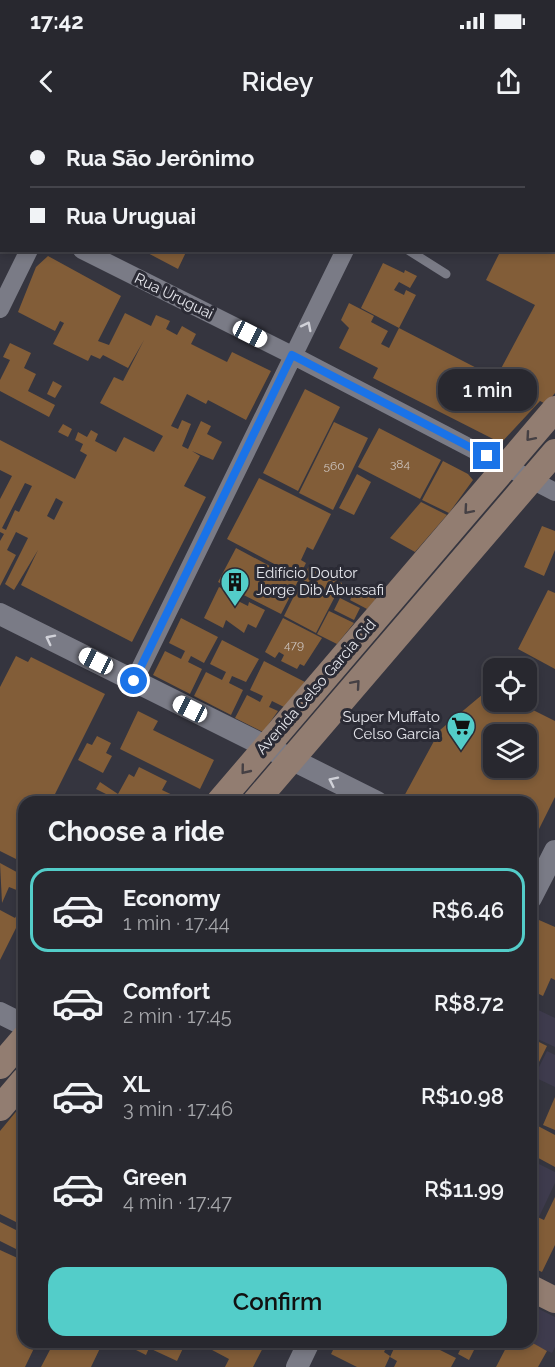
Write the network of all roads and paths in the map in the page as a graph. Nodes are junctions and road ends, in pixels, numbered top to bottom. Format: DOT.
graph roads {
  1 [pos="28,252"];
  2 [pos="86,252"];
  3 [pos="344,252"];
  4 [pos="411,252"];
  5 [pos="446,274"];
  6 [pos="0,309"];
  7 [pos="292,355"];
  8 [pos="555,409"];
  9 [pos="555,452"];
  10 [pos="506,466"];
  11 [pos="531,480"];
  12 [pos="555,492"];
  13 [pos="404,585"];
  14 [pos="426,605"];
  15 [pos="0,614"];
  16 [pos="134,681"];
  17 [pos="264,747"];
  18 [pos="290,760"];
  19 [pos="224,796"];
  20 [pos="260,796"];
  21 [pos="365,796"];
  22 [pos="555,851"];
  23 [pos="539,888"];
  24 [pos="0,1014"];
  25 [pos="18,1023"];
  26 [pos="18,1045"];
  27 [pos="0,1066"];
  28 [pos="18,1087"];
  29 [pos="0,1108"];
  30 [pos="537,1291"];
  31 [pos="555,1300"];
  32 [pos="306,1348"];
  33 [pos="297,1367"];
  1 -- 6 [label="street"];
  2 -- 7 [label="street, Rua Uruguai"];
  7 -- 3 [label="street, one-way"];
  4 -- 5 [label="lane"];
  7 -- 10 [label="street, Rua Uruguai"];
  7 -- 16 [label="street"];
  8 -- 10 [label="main road, Avenida Celso Garcia Cid, one-way"];
  9 -- 11 [label="main road, Avenida Celso Garcia Cid"];
  10 -- 11 [label="street, Rua Uruguai"];
  10 -- 13 [label="main road, Avenida Celso Garcia Cid, one-way"];
  11 -- 12 [label="street, Rua Uruguai"];
  11 -- 14 [label="main road, Avenida Celso Garcia Cid"];
  13 -- 14 [label="main road"];
  13 -- 17 [label="main road, Avenida Celso Garcia Cid"];
  18 -- 14 [label="main road, Avenida Celso Garcia Cid, one-way"];
  16 -- 15 [label="street, one-way"];
  16 -- 17 [label="street"];
  17 -- 18 [label="street"];
  17 -- 19 [label="main road, Avenida Celso Garcia Cid, one-way"];
  18 -- 20 [label="main road, Avenida Celso Garcia Cid"];
  21 -- 18 [label="street, one-way"];
  22 -- 23 [label="street"];
  24 -- 25 [label="street"];
  26 -- 27 [label="main road"];
  28 -- 29 [label="main road"];
  30 -- 31 [label="main road"];
  32 -- 33 [label="street"];
}
